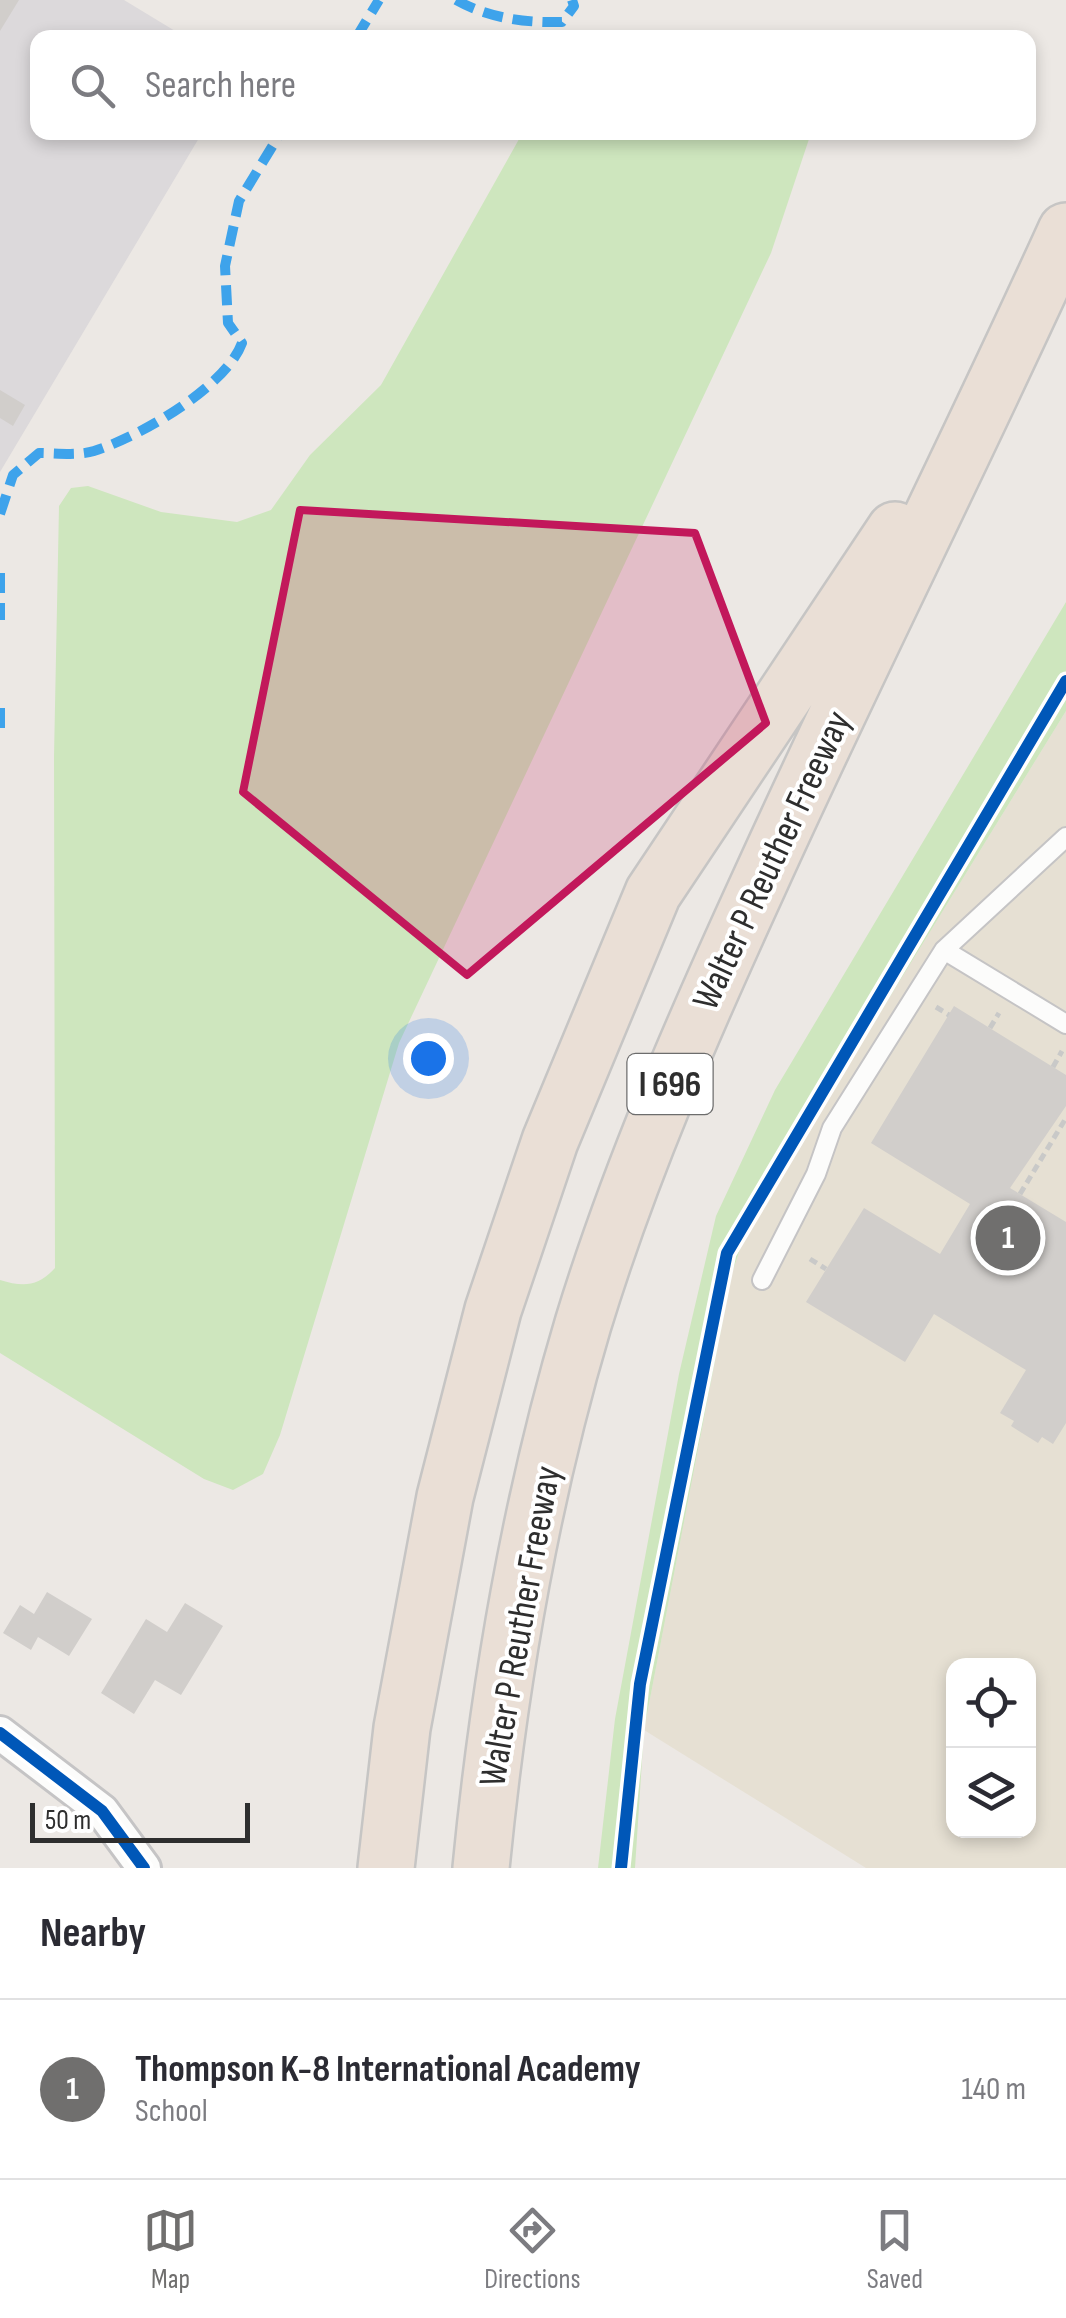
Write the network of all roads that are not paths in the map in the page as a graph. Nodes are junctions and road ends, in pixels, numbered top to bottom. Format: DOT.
graph roads {
  1 [pos="1066,230"];
  2 [pos="999,374"];
  3 [pos="1066,837"];
  4 [pos="944,950"];
  5 [pos="1066,1024"];
  6 [pos="762,1280"];
  7 [pos="0,1733"];
  8 [pos="144,1868"];
  9 [pos="386,1868"];
  10 [pos="481,1868"];
  1 -- 2 [label="highway, Walter P Reuther Freeway / I 696"];
  2 -- 9 [label="highway, I 696"];
  2 -- 10 [label="highway, Walter P Reuther Freeway / I 696"];
  3 -- 4 [label="lane"];
  4 -- 5 [label="lane"];
  4 -- 6 [label="lane"];
  7 -- 8 [label="street"];
}
